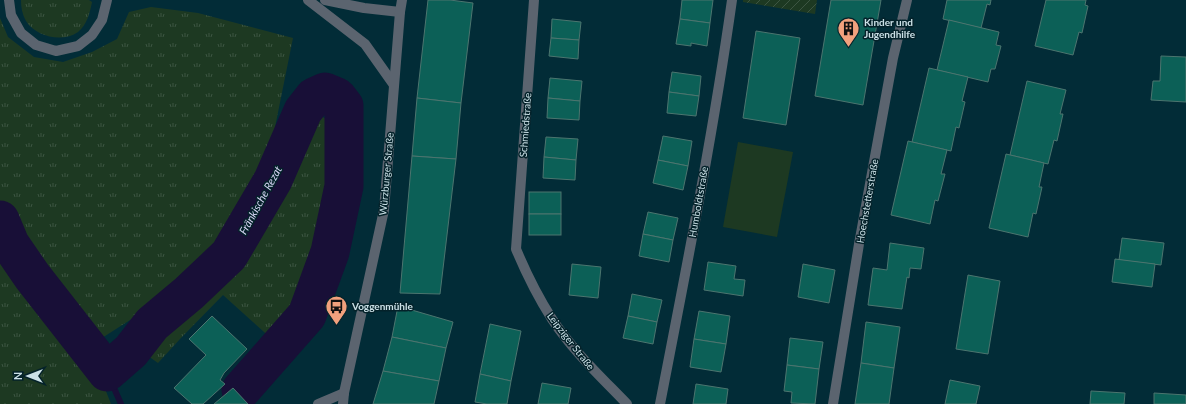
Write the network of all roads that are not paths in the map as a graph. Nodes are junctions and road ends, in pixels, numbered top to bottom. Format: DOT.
graph roads {
  1 [pos="9,0"];
  2 [pos="107,0"];
  3 [pos="308,0"];
  4 [pos="325,0"];
  5 [pos="402,0"];
  6 [pos="534,0"];
  7 [pos="732,0"];
  8 [pos="907,0"];
  9 [pos="400,12"];
  10 [pos="394,85"];
  11 [pos="516,249"];
  12 [pos="344,393"];
  13 [pos="318,404"];
  14 [pos="343,404"];
  15 [pos="627,404"];
  16 [pos="660,404"];
  17 [pos="833,404"];
  1 -- 2 [label="street"];
  3 -- 10 [label="street"];
  4 -- 9 [label="street"];
  5 -- 9 [label="street, Würzburger Straße"];
  6 -- 11 [label="street, Schmiedstraße"];
  7 -- 16 [label="street, Humboldtstraße"];
  8 -- 17 [label="street, Hoechstetterstraße"];
  9 -- 10 [label="street, Würzburger Straße"];
  10 -- 12 [label="street, Würzburger Straße"];
  11 -- 15 [label="street, Leipziger Straße"];
  12 -- 13 [label="street"];
  12 -- 14 [label="street, Würzburger Straße"];
}
